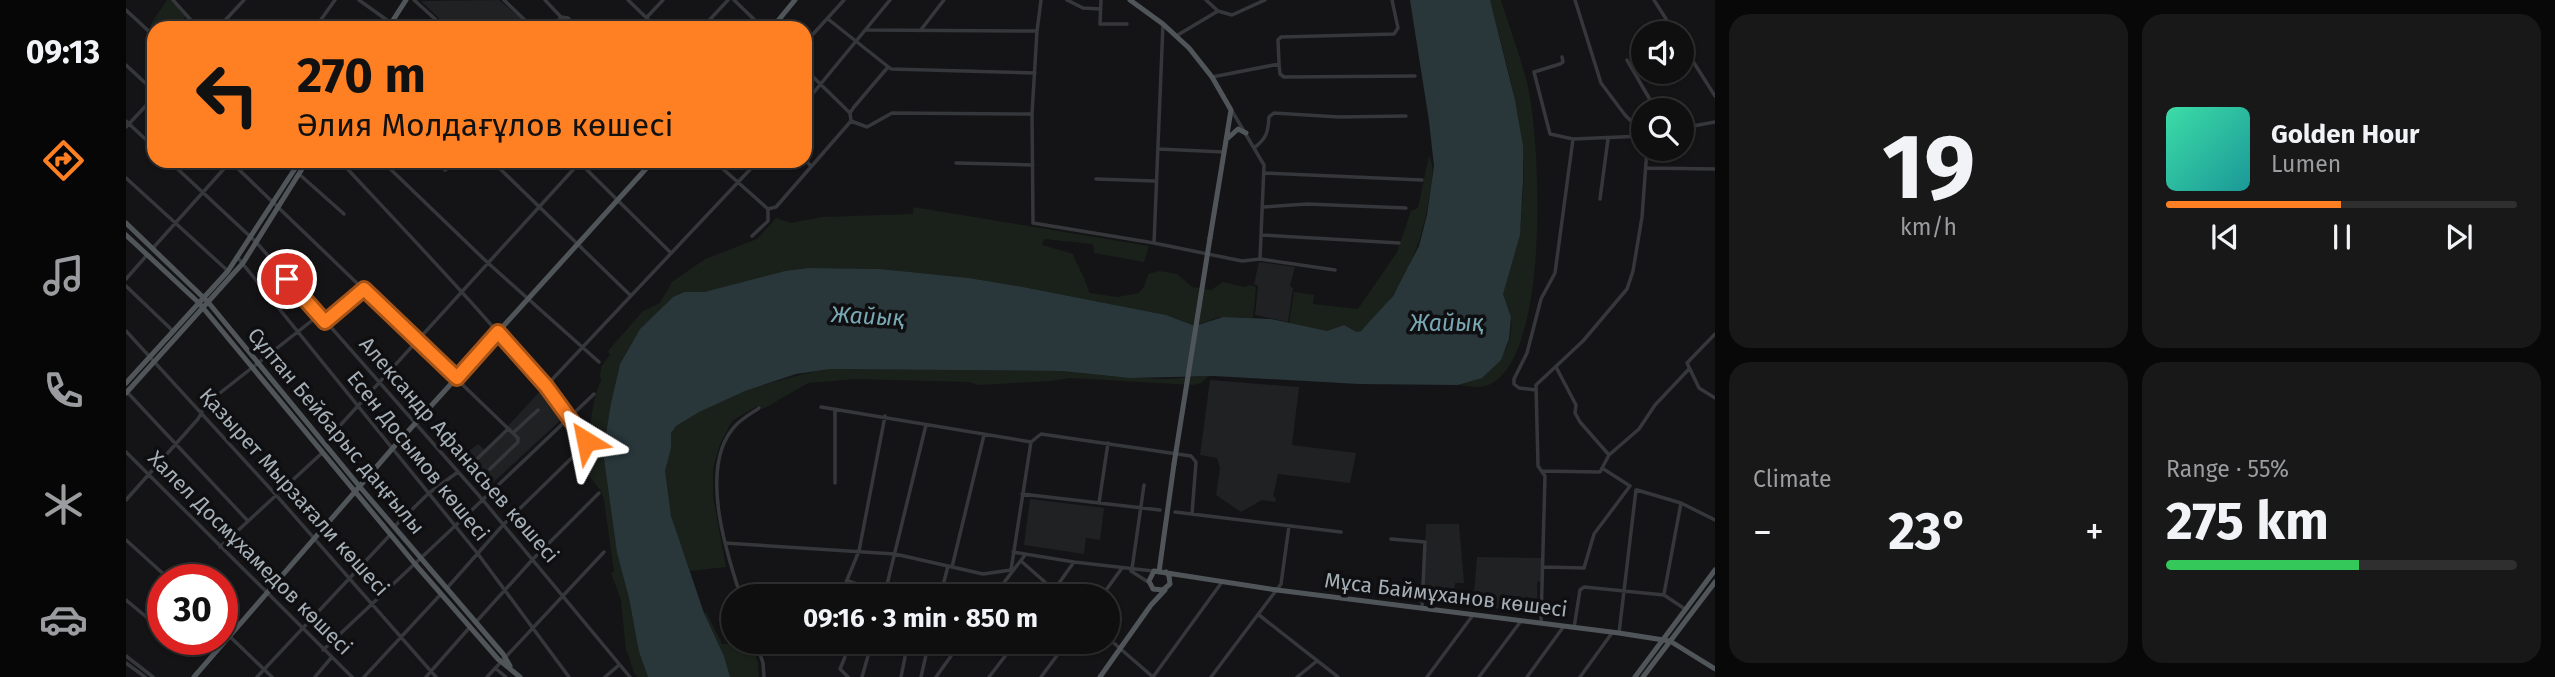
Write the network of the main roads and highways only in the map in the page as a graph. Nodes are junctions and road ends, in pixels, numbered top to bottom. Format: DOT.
graph roads {
  1 [pos="406,0"];
  2 [pos="795,0"];
  3 [pos="1130,0"];
  4 [pos="393,21"];
  5 [pos="778,21"];
  6 [pos="1246,133"];
  7 [pos="1226,141"];
  8 [pos="296,168"];
  9 [pos="303,168"];
  10 [pos="647,168"];
  11 [pos="276,204"];
  12 [pos="126,223"];
  13 [pos="126,236"];
  14 [pos="206,300"];
  15 [pos="201,306"];
  16 [pos="153,359"];
  17 [pos="126,383"];
  18 [pos="126,392"];
  19 [pos="293,403"];
  20 [pos="286,408"];
  21 [pos="360,487"];
  22 [pos="355,493"];
  23 [pos="1715,570"];
  24 [pos="1159,572"];
  25 [pos="1189,576"];
  26 [pos="1715,582"];
  27 [pos="1151,586"];
  28 [pos="1167,587"];
  29 [pos="1151,605"];
  30 [pos="1676,628"];
  31 [pos="1651,638"];
  32 [pos="1663,640"];
  33 [pos="1670,641"];
  34 [pos="1658,651"];
  35 [pos="1684,651"];
  36 [pos="503,659"];
  37 [pos="1715,669"];
  38 [pos="194,677"];
  39 [pos="520,677"];
  40 [pos="1100,677"];
  41 [pos="1635,677"];
  42 [pos="1643,677"];
  1 -- 4 [label="main road"];
  2 -- 5 [label="main road"];
  3 -- 7 [label="main road"];
  6 -- 7 [label="main road"];
  7 -- 24 [label="main road, bridge"];
  8 -- 11 [label="main road"];
  9 -- 11 [label="main road"];
  10 -- 21 [label="main road"];
  11 -- 14 [label="main road"];
  12 -- 14 [label="main road, Сұлтан Бейбарыс даңғылы"];
  13 -- 15 [label="main road, Сұлтан Бейбарыс даңғылы"];
  14 -- 15 [label="main road"];
  14 -- 19 [label="main road, Сұлтан Бейбарыс даңғылы"];
  15 -- 16 [label="main road"];
  15 -- 20 [label="main road, Сұлтан Бейбарыс даңғылы"];
  16 -- 17 [label="main road"];
  16 -- 18 [label="main road"];
  19 -- 20 [label="main road"];
  19 -- 21 [label="main road, Сұлтан Бейбарыс даңғылы"];
  20 -- 22 [label="main road, Сұлтан Бейбарыс даңғылы"];
  21 -- 22 [label="main road"];
  21 -- 36 [label="main road, Сұлтан Бейбарыс даңғылы"];
  22 -- 36 [label="main road, Сұлтан Бейбарыс даңғылы"];
  22 -- 38 [label="main road"];
  23 -- 30 [label="main road"];
  24 -- 25 [label="main road, Мұса Баймұханов көшесі"];
  24 -- 27 [label="main road"];
  24 -- 28 [label="main road"];
  25 -- 28 [label="main road"];
  25 -- 31 [label="main road, Мұса Баймұханов көшесі"];
  26 -- 30 [label="main road"];
  27 -- 28 [label="main road"];
  27 -- 29 [label="main road"];
  28 -- 29 [label="main road"];
  29 -- 40 [label="main road"];
  30 -- 31 [label="main road"];
  30 -- 32 [label="main road"];
  30 -- 33 [label="main road"];
  30 -- 35 [label="main road"];
  31 -- 32 [label="main road, Мұса Баймұханов көшесі"];
  31 -- 34 [label="main road"];
  32 -- 33 [label="main road, Мұса Баймұханов көшесі"];
  32 -- 34 [label="main road"];
  33 -- 34 [label="main road"];
  33 -- 35 [label="main road, Мұса Баймұханов көшесі"];
  34 -- 35 [label="main road"];
  34 -- 41 [label="main road"];
  34 -- 42 [label="main road"];
  35 -- 37 [label="main road, Мұса Баймұханов көшесі"];
  36 -- 39 [label="main road, Сұлтан Бейбарыс даңғылы"];
}
